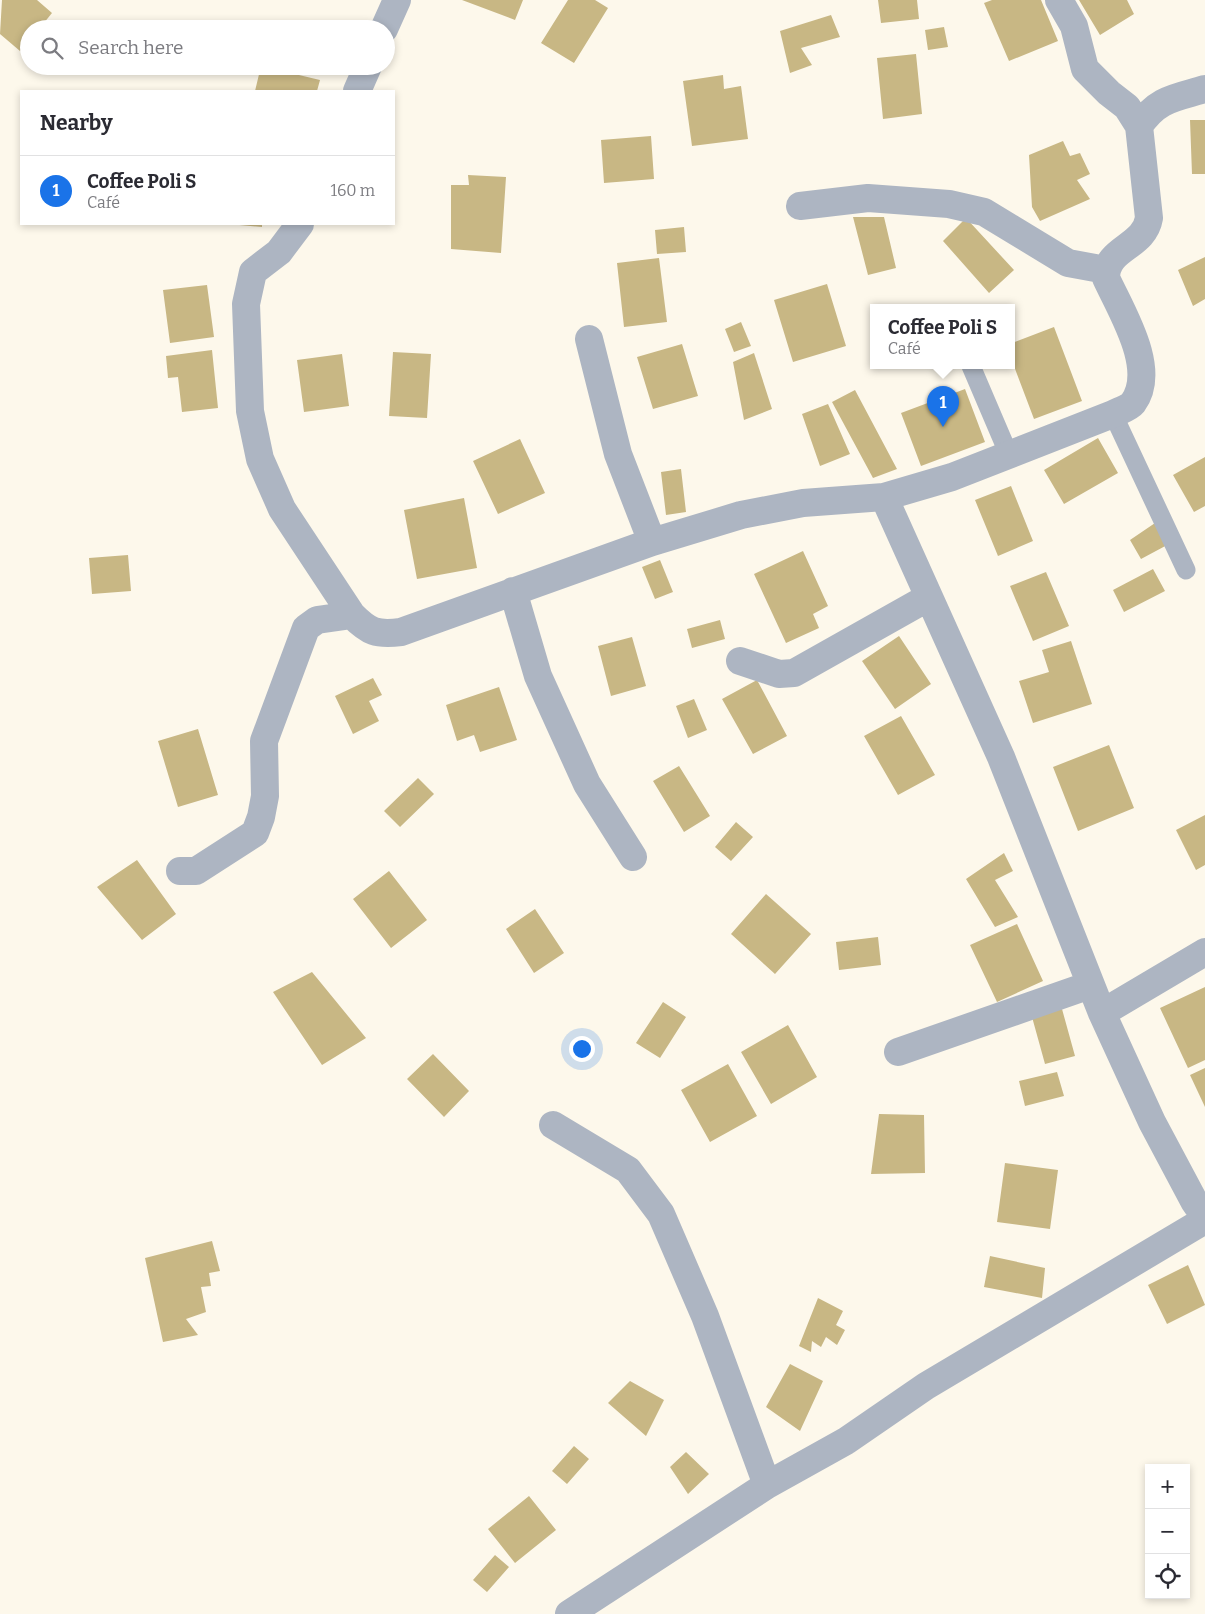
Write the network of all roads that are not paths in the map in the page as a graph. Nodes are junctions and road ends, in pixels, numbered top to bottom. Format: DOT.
graph roads {
  1 [pos="397,0"];
  2 [pos="1059,0"];
  3 [pos="388,20"];
  4 [pos="364,75"];
  5 [pos="1205,89"];
  6 [pos="357,90"];
  7 [pos="1139,126"];
  8 [pos="800,206"];
  9 [pos="299,225"];
  10 [pos="1106,270"];
  11 [pos="589,339"];
  12 [pos="972,369"];
  13 [pos="1113,414"];
  14 [pos="1009,455"];
  15 [pos="884,497"];
  16 [pos="652,542"];
  17 [pos="1186,570"];
  18 [pos="513,591"];
  19 [pos="929,598"];
  20 [pos="352,615"];
  21 [pos="740,661"];
  22 [pos="633,857"];
  23 [pos="180,871"];
  24 [pos="1205,952"];
  25 [pos="1090,985"];
  26 [pos="1102,1013"];
  27 [pos="898,1052"];
  28 [pos="554,1125"];
  29 [pos="1205,1218"];
  30 [pos="767,1485"];
  31 [pos="568,1614"];
  1 -- 3 [label="street"];
  2 -- 7 [label="street"];
  4 -- 6 [label="street"];
  5 -- 7 [label="street"];
  7 -- 10 [label="street"];
  8 -- 10 [label="street"];
  9 -- 20 [label="street"];
  10 -- 13 [label="street"];
  11 -- 16 [label="street"];
  12 -- 14 [label="lane"];
  13 -- 14 [label="street"];
  13 -- 17 [label="lane"];
  14 -- 15 [label="street"];
  15 -- 16 [label="street"];
  15 -- 19 [label="street"];
  16 -- 18 [label="street"];
  18 -- 20 [label="street"];
  18 -- 22 [label="street"];
  19 -- 21 [label="street"];
  19 -- 25 [label="street"];
  20 -- 23 [label="street"];
  24 -- 26 [label="street"];
  25 -- 26 [label="street"];
  25 -- 27 [label="street"];
  26 -- 29 [label="street"];
  28 -- 30 [label="street"];
  29 -- 30 [label="street"];
  30 -- 31 [label="street"];
}
